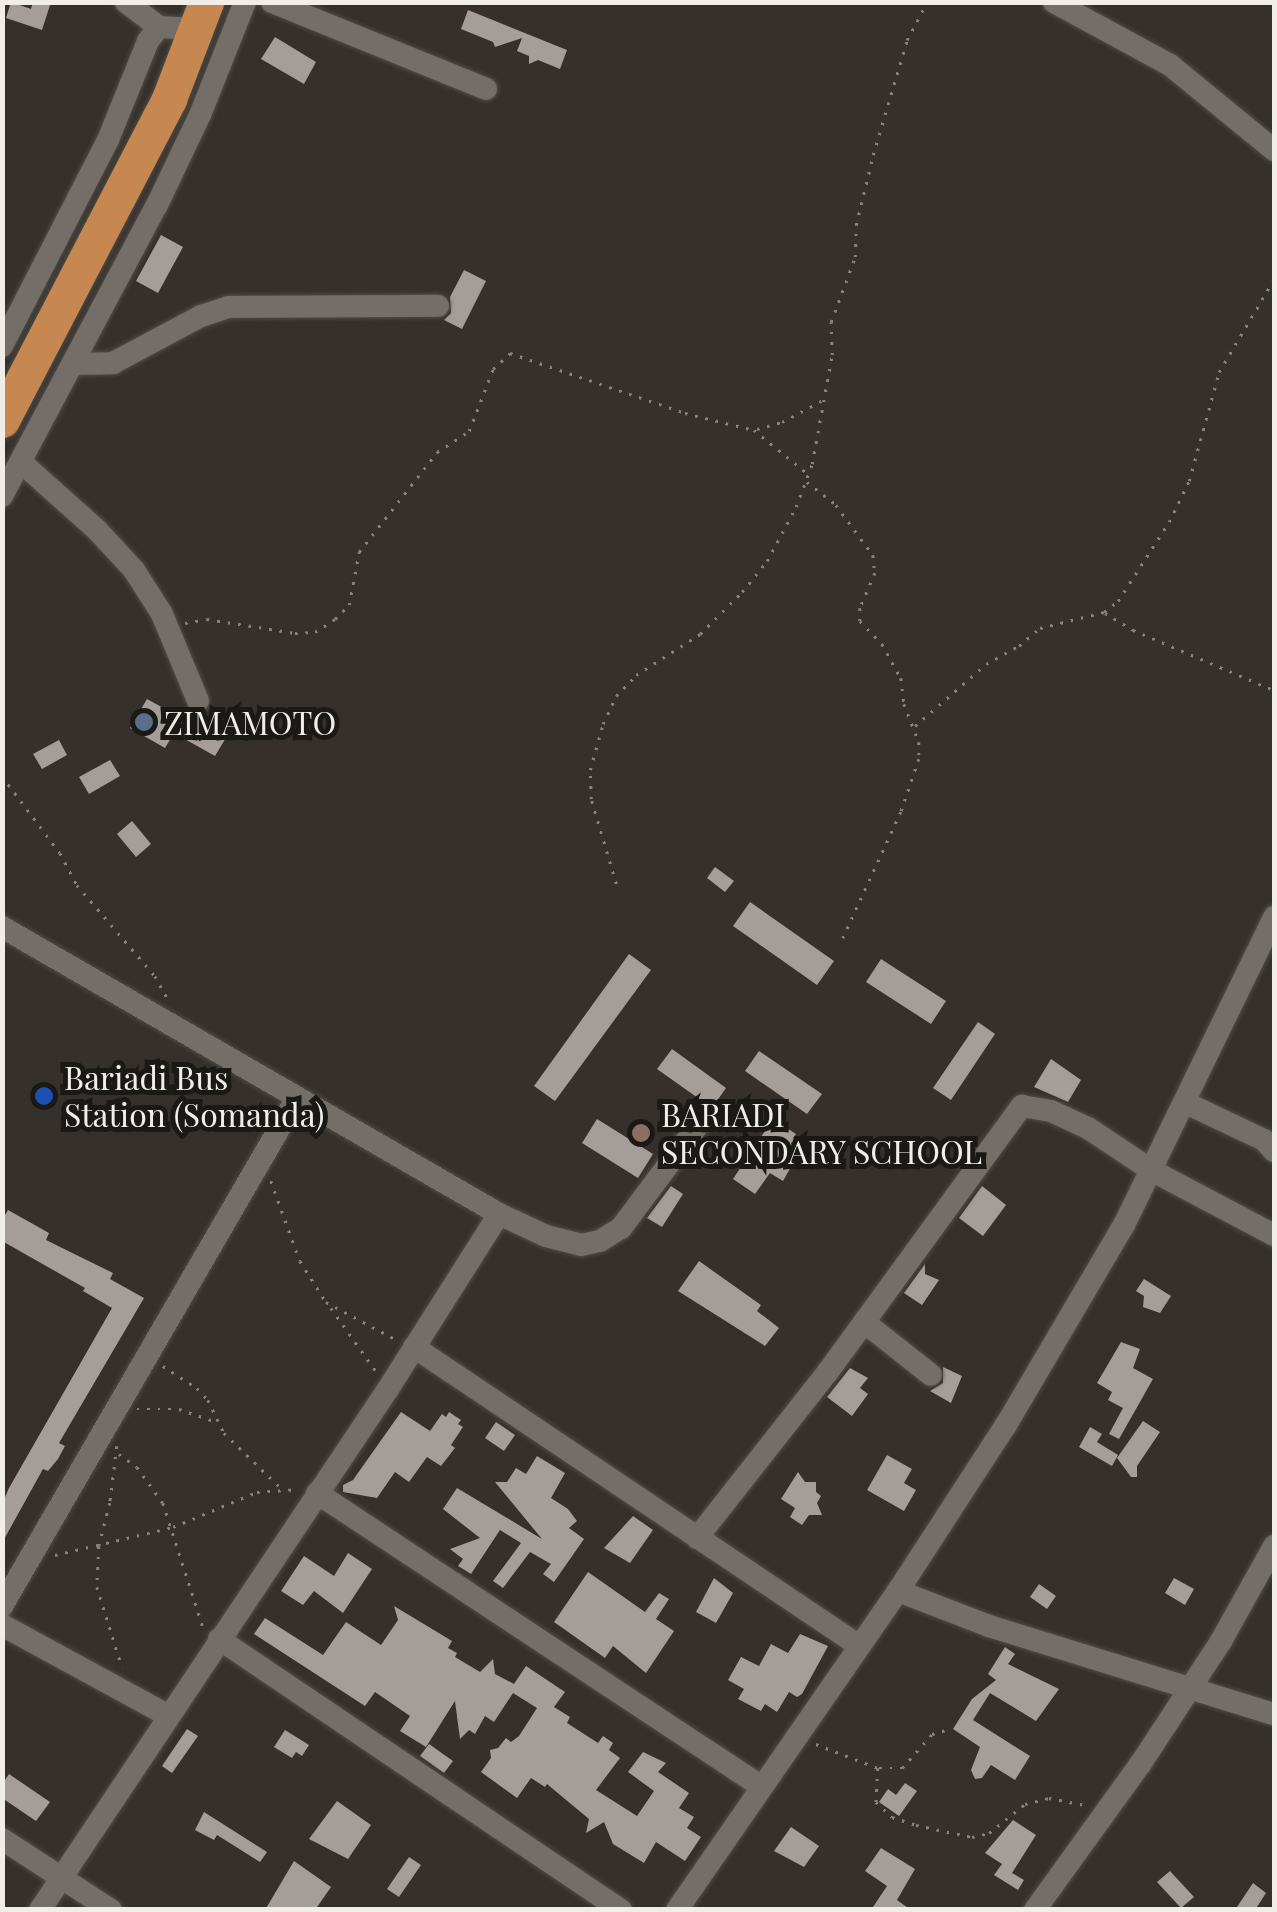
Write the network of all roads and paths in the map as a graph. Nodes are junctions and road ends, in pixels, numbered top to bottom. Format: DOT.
graph roads {
  1 [pos="126,2"];
  2 [pos="244,2"];
  3 [pos="272,2"];
  4 [pos="927,2"];
  5 [pos="1054,2"];
  6 [pos="201,16"];
  7 [pos="160,27"];
  8 [pos="486,89"];
  9 [pos="1274,150"];
  10 [pos="1274,279"];
  11 [pos="438,306"];
  12 [pos="2,346"];
  13 [pos="74,364"];
  14 [pos="824,399"];
  15 [pos="2,420"];
  16 [pos="754,430"];
  17 [pos="22,463"];
  18 [pos="808,474"];
  19 [pos="806,481"];
  20 [pos="2,496"];
  21 [pos="1104,612"];
  22 [pos="169,628"];
  23 [pos="1274,690"];
  24 [pos="198,701"];
  25 [pos="915,726"];
  26 [pos="2,776"];
  27 [pos="616,884"];
  28 [pos="1274,917"];
  29 [pos="2,926"];
  30 [pos="843,938"];
  31 [pos="176,1026"];
  32 [pos="297,1098"];
  33 [pos="1186,1103"];
  34 [pos="698,1125"];
  35 [pos="1274,1151"];
  36 [pos="263,1157"];
  37 [pos="1151,1170"];
  38 [pos="499,1214"];
  39 [pos="1274,1235"];
  40 [pos="326,1302"];
  41 [pos="864,1322"];
  42 [pos="414,1348"];
  43 [pos="145,1356"];
  44 [pos="931,1375"];
  45 [pos="388,1389"];
  46 [pos="110,1417"];
  47 [pos="218,1423"];
  48 [pos="118,1453"];
  49 [pos="281,1488"];
  50 [pos="317,1493"];
  51 [pos="173,1527"];
  52 [pos="697,1538"];
  53 [pos="98,1546"];
  54 [pos="1274,1546"];
  55 [pos="32,1559"];
  56 [pos="898,1591"];
  57 [pos="2,1606"];
  58 [pos="2,1625"];
  59 [pos="858,1644"];
  60 [pos="215,1645"];
  61 [pos="1190,1685"];
  62 [pos="134,1697"];
  63 [pos="1274,1714"];
  64 [pos="167,1716"];
  65 [pos="950,1729"];
  66 [pos="795,1738"];
  67 [pos="878,1768"];
  68 [pos="762,1787"];
  69 [pos="1104,1813"];
  70 [pos="2,1838"];
  71 [pos="61,1877"];
  72 [pos="40,1910"];
  73 [pos="111,1910"];
  74 [pos="621,1910"];
  75 [pos="677,1910"];
  76 [pos="1036,1910"];
  1 -- 7 [label="street"];
  2 -- 13 [label="street"];
  3 -- 8 [label="street"];
  4 -- 14 [label="path"];
  5 -- 9 [label="street"];
  6 -- 7 [label="street"];
  6 -- 15 [label="highway"];
  7 -- 12 [label="street"];
  10 -- 21 [label="path"];
  11 -- 13 [label="street"];
  13 -- 17 [label="street"];
  14 -- 16 [label="path"];
  14 -- 18 [label="path"];
  16 -- 18 [label="path"];
  16 -- 22 [label="path"];
  17 -- 20 [label="street"];
  17 -- 22 [label="street"];
  18 -- 19 [label="path"];
  19 -- 25 [label="path"];
  19 -- 27 [label="path"];
  21 -- 23 [label="path"];
  21 -- 25 [label="path"];
  22 -- 24 [label="street"];
  25 -- 30 [label="path"];
  26 -- 31 [label="path"];
  28 -- 33 [label="street"];
  29 -- 31 [label="street"];
  31 -- 32 [label="street"];
  32 -- 36 [label="street"];
  32 -- 38 [label="street"];
  33 -- 35 [label="street"];
  33 -- 37 [label="street"];
  34 -- 38 [label="street"];
  36 -- 40 [label="path"];
  36 -- 43 [label="street"];
  37 -- 39 [label="street"];
  37 -- 41 [label="street"];
  37 -- 56 [label="street"];
  38 -- 42 [label="street"];
  40 -- 42 [label="path"];
  40 -- 45 [label="path"];
  41 -- 44 [label="street"];
  41 -- 52 [label="street"];
  42 -- 45 [label="street"];
  42 -- 52 [label="street"];
  43 -- 46 [label="street"];
  43 -- 47 [label="path"];
  45 -- 50 [label="street"];
  46 -- 47 [label="path"];
  46 -- 48 [label="path"];
  46 -- 55 [label="street"];
  47 -- 49 [label="path"];
  48 -- 51 [label="path"];
  48 -- 53 [label="path"];
  49 -- 50 [label="path"];
  49 -- 51 [label="path"];
  50 -- 60 [label="street"];
  50 -- 68 [label="street"];
  51 -- 53 [label="path"];
  51 -- 60 [label="path"];
  52 -- 59 [label="street"];
  53 -- 55 [label="path"];
  53 -- 62 [label="path"];
  54 -- 61 [label="street"];
  55 -- 57 [label="street"];
  56 -- 59 [label="street"];
  56 -- 61 [label="street"];
  58 -- 62 [label="street"];
  59 -- 66 [label="street"];
  60 -- 64 [label="street"];
  60 -- 74 [label="street"];
  61 -- 63 [label="street"];
  61 -- 69 [label="street"];
  62 -- 64 [label="street"];
  64 -- 71 [label="street"];
  65 -- 67 [label="path"];
  66 -- 67 [label="path"];
  66 -- 68 [label="street"];
  67 -- 69 [label="path"];
  68 -- 75 [label="street"];
  69 -- 76 [label="street"];
  70 -- 71 [label="street"];
  71 -- 72 [label="street"];
  71 -- 73 [label="street"];
}
